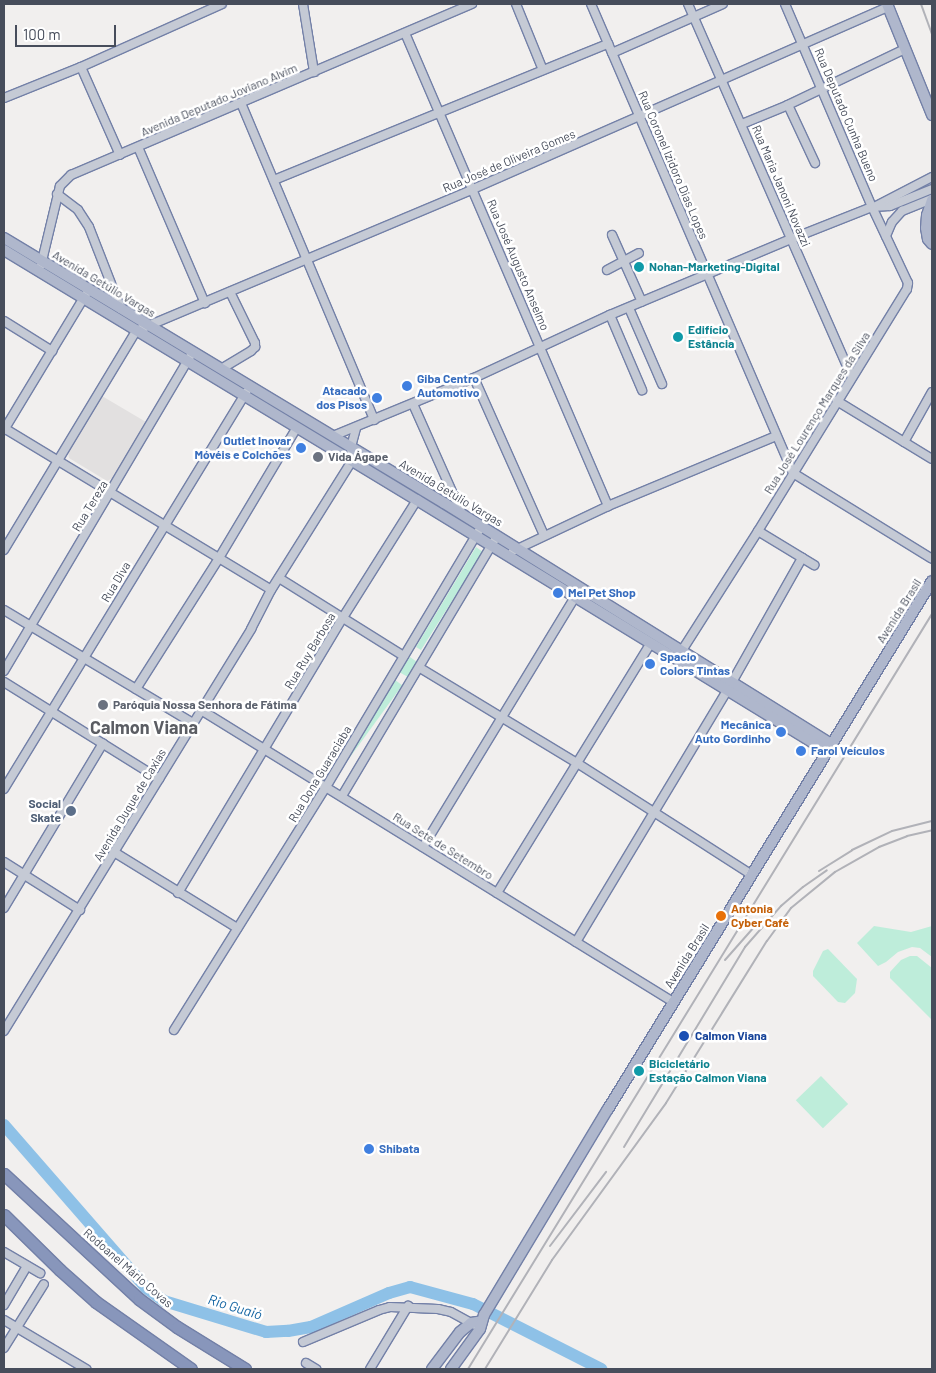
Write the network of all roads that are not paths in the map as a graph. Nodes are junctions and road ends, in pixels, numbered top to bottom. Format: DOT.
graph roads {
  1 [pos="222,4"];
  2 [pos="303,4"];
  3 [pos="472,4"];
  4 [pos="516,4"];
  5 [pos="591,4"];
  6 [pos="688,4"];
  7 [pos="723,4"];
  8 [pos="785,4"];
  9 [pos="887,5"];
  10 [pos="695,17"];
  11 [pos="405,33"];
  12 [pos="608,44"];
  13 [pos="803,44"];
  14 [pos="905,49"];
  15 [pos="612,53"];
  16 [pos="82,67"];
  17 [pos="543,70"];
  18 [pos="314,72"];
  19 [pos="723,80"];
  20 [pos="822,88"];
  21 [pos="4,98"];
  22 [pos="241,103"];
  23 [pos="788,104"];
  24 [pos="441,112"];
  25 [pos="932,115"];
  26 [pos="640,117"];
  27 [pos="742,124"];
  28 [pos="138,147"];
  29 [pos="120,155"];
  30 [pos="815,163"];
  31 [pos="932,177"];
  32 [pos="274,180"];
  33 [pos="473,189"];
  34 [pos="932,189"];
  35 [pos="57,194"];
  36 [pos="932,200"];
  37 [pos="874,206"];
  38 [pos="612,235"];
  39 [pos="886,236"];
  40 [pos="4,238"];
  41 [pos="791,239"];
  42 [pos="932,244"];
  43 [pos="4,250"];
  44 [pos="639,253"];
  45 [pos="308,259"];
  46 [pos="624,261"];
  47 [pos="40,267"];
  48 [pos="607,270"];
  49 [pos="708,276"];
  50 [pos="230,292"];
  51 [pos="86,295"];
  52 [pos="642,302"];
  53 [pos="205,303"];
  54 [pos="629,308"];
  55 [pos="121,309"];
  56 [pos="610,315"];
  57 [pos="4,321"];
  58 [pos="149,326"];
  59 [pos="136,331"];
  60 [pos="540,347"];
  61 [pos="52,351"];
  62 [pos="193,352"];
  63 [pos="187,362"];
  64 [pos="221,369"];
  65 [pos="852,377"];
  66 [pos="474,378"];
  67 [pos="662,384"];
  68 [pos="642,390"];
  69 [pos="247,391"];
  70 [pos="932,392"];
  71 [pos="836,401"];
  72 [pos="413,404"];
  73 [pos="374,420"];
  74 [pos="296,427"];
  75 [pos="356,428"];
  76 [pos="4,429"];
  77 [pos="333,436"];
  78 [pos="776,436"];
  79 [pos="904,442"];
  80 [pos="351,447"];
  81 [pos="58,460"];
  82 [pos="932,460"];
  83 [pos="352,461"];
  84 [pos="793,473"];
  85 [pos="110,494"];
  86 [pos="417,500"];
  87 [pos="608,506"];
  88 [pos="462,514"];
  89 [pos="163,526"];
  90 [pos="481,527"];
  91 [pos="758,530"];
  92 [pos="544,535"];
  93 [pos="497,536"];
  94 [pos="475,537"];
  95 [pos="492,546"];
  96 [pos="516,548"];
  97 [pos="4,550"];
  98 [pos="507,556"];
  99 [pos="219,558"];
  100 [pos="802,558"];
  101 [pos="932,559"];
  102 [pos="814,565"];
  103 [pos="279,578"];
  104 [pos="932,582"];
  105 [pos="271,590"];
  106 [pos="575,597"];
  107 [pos="4,610"];
  108 [pos="342,619"];
  109 [pos="30,626"];
  110 [pos="650,644"];
  111 [pos="681,652"];
  112 [pos="404,656"];
  113 [pos="83,658"];
  114 [pos="420,668"];
  115 [pos="4,670"];
  116 [pos="4,682"];
  117 [pos="729,688"];
  118 [pos="136,689"];
  119 [pos="51,710"];
  120 [pos="201,710"];
  121 [pos="501,718"];
  122 [pos="193,723"];
  123 [pos="103,743"];
  124 [pos="828,748"];
  125 [pos="264,751"];
  126 [pos="577,763"];
  127 [pos="158,779"];
  128 [pos="326,787"];
  129 [pos="4,789"];
  130 [pos="342,796"];
  131 [pos="656,813"];
  132 [pos="423,847"];
  133 [pos="114,852"];
  134 [pos="4,862"];
  135 [pos="24,875"];
  136 [pos="752,875"];
  137 [pos="496,892"];
  138 [pos="178,893"];
  139 [pos="4,908"];
  140 [pos="80,910"];
  141 [pos="238,928"];
  142 [pos="576,942"];
  143 [pos="673,1002"];
  144 [pos="174,1030"];
  145 [pos="4,1031"];
  146 [pos="4,1174"];
  147 [pos="4,1215"];
  148 [pos="4,1252"];
  149 [pos="27,1266"];
  150 [pos="40,1273"];
  151 [pos="44,1284"];
  152 [pos="4,1305"];
  153 [pos="408,1306"];
  154 [pos="4,1320"];
  155 [pos="479,1322"];
  156 [pos="16,1328"];
  157 [pos="303,1342"];
  158 [pos="4,1348"];
  159 [pos="306,1363"];
  160 [pos="86,1369"];
  161 [pos="191,1369"];
  162 [pos="245,1369"];
  163 [pos="316,1369"];
  164 [pos="370,1369"];
  165 [pos="432,1369"];
  166 [pos="451,1369"];
  1 -- 16 [label="street"];
  2 -- 18 [label="street"];
  3 -- 11 [label="street, Avenida Deputado Joviano Alvim"];
  4 -- 17 [label="street"];
  5 -- 12 [label="street, Rua Coronel Izidoro Dias Lopes"];
  6 -- 10 [label="street, Rua Maria Janoni Novazzi"];
  7 -- 10 [label="street"];
  8 -- 13 [label="street, Rua Deputado Cunha Bueno"];
  9 -- 13 [label="street, Rua José de Oliveira Gomes"];
  9 -- 14 [label="main road"];
  10 -- 15 [label="street"];
  10 -- 19 [label="street, Rua Maria Janoni Novazzi"];
  11 -- 18 [label="street, Avenida Deputado Joviano Alvim"];
  11 -- 24 [label="street, Rua José Augusto Anselmo"];
  12 -- 15 [label="street, Rua Coronel Izidoro Dias Lopes"];
  12 -- 17 [label="street"];
  13 -- 19 [label="street, Rua José de Oliveira Gomes"];
  13 -- 20 [label="street, Rua Deputado Cunha Bueno"];
  14 -- 20 [label="street"];
  14 -- 25 [label="main road"];
  15 -- 26 [label="street, Rua Coronel Izidoro Dias Lopes"];
  16 -- 21 [label="street"];
  16 -- 29 [label="street"];
  17 -- 24 [label="street"];
  18 -- 22 [label="street, Avenida Deputado Joviano Alvim"];
  19 -- 26 [label="street, Rua José de Oliveira Gomes"];
  19 -- 27 [label="street, Rua Maria Janoni Novazzi"];
  20 -- 23 [label="street"];
  20 -- 37 [label="street, Rua Deputado Cunha Bueno"];
  22 -- 28 [label="street, Avenida Deputado Joviano Alvim"];
  22 -- 32 [label="street"];
  23 -- 27 [label="street"];
  23 -- 30 [label="street"];
  24 -- 32 [label="street"];
  24 -- 33 [label="street, Rua José Augusto Anselmo"];
  26 -- 33 [label="street, Rua José de Oliveira Gomes"];
  26 -- 49 [label="street, Rua Coronel Izidoro Dias Lopes"];
  27 -- 41 [label="street, Rua Maria Janoni Novazzi"];
  28 -- 29 [label="street, Avenida Deputado Joviano Alvim"];
  28 -- 53 [label="street"];
  29 -- 35 [label="street, Avenida Deputado Joviano Alvim"];
  31 -- 37 [label="street"];
  32 -- 45 [label="street"];
  33 -- 45 [label="street, Rua José de Oliveira Gomes"];
  33 -- 60 [label="street, Rua José Augusto Anselmo"];
  34 -- 37 [label="street"];
  35 -- 47 [label="street, Avenida Deputado Joviano Alvim"];
  35 -- 55 [label="street"];
  36 -- 39 [label="street"];
  36 -- 42 [label="main road"];
  37 -- 39 [label="street, Rua Deputado Cunha Bueno"];
  37 -- 41 [label="street"];
  38 -- 46 [label="street"];
  39 -- 65 [label="street, Rua José Lourenço Marques da Silva"];
  40 -- 47 [label="main road, Avenida Getúlio Vargas"];
  41 -- 49 [label="street"];
  41 -- 65 [label="street, Rua Maria Janoni Novazzi"];
  43 -- 47 [label="main road, Avenida Getúlio Vargas"];
  44 -- 46 [label="street"];
  45 -- 50 [label="street, Rua José de Oliveira Gomes"];
  45 -- 73 [label="street"];
  46 -- 48 [label="street"];
  46 -- 52 [label="street"];
  47 -- 51 [label="main road, Avenida Getúlio Vargas"];
  49 -- 52 [label="street"];
  49 -- 78 [label="street, Rua Coronel Izidoro Dias Lopes"];
  50 -- 53 [label="street, Rua José de Oliveira Gomes"];
  50 -- 64 [label="street"];
  51 -- 55 [label="main road, Avenida Getúlio Vargas"];
  51 -- 59 [label="main road, Avenida Getúlio Vargas"];
  51 -- 61 [label="street"];
  52 -- 54 [label="street"];
  53 -- 58 [label="street, Rua José de Oliveira Gomes"];
  54 -- 56 [label="street"];
  54 -- 67 [label="street"];
  55 -- 58 [label="main road, Avenida Getúlio Vargas"];
  56 -- 60 [label="street"];
  56 -- 68 [label="street"];
  57 -- 61 [label="street"];
  58 -- 59 [label="street, Rua José de Oliveira Gomes"];
  58 -- 62 [label="main road, Avenida Getúlio Vargas"];
  59 -- 63 [label="main road, Avenida Getúlio Vargas"];
  59 -- 81 [label="street"];
  60 -- 66 [label="street"];
  60 -- 87 [label="street, Rua José Augusto Anselmo"];
  61 -- 76 [label="street"];
  62 -- 63 [label="street, Rua Tereza"];
  62 -- 64 [label="main road, Avenida Getúlio Vargas"];
  63 -- 69 [label="main road, Avenida Getúlio Vargas"];
  63 -- 85 [label="street, Rua Tereza"];
  64 -- 69 [label="main road, Avenida Getúlio Vargas"];
  65 -- 71 [label="street, Rua José Lourenço Marques da Silva"];
  66 -- 72 [label="street"];
  66 -- 92 [label="street"];
  69 -- 74 [label="main road, Avenida Getúlio Vargas"];
  69 -- 77 [label="main road, Avenida Getúlio Vargas"];
  69 -- 89 [label="street, Rua Diva"];
  70 -- 79 [label="street"];
  71 -- 79 [label="street"];
  71 -- 84 [label="street, Rua José Lourenço Marques da Silva"];
  72 -- 73 [label="street"];
  72 -- 88 [label="street"];
  73 -- 75 [label="street"];
  74 -- 83 [label="main road, Avenida Getúlio Vargas"];
  74 -- 99 [label="street"];
  75 -- 77 [label="street"];
  75 -- 80 [label="street"];
  76 -- 81 [label="street"];
  77 -- 80 [label="main road, Avenida Getúlio Vargas"];
  78 -- 84 [label="street, Rua Coronel Izidoro Dias Lopes"];
  78 -- 87 [label="street"];
  79 -- 82 [label="street"];
  80 -- 83 [label="street"];
  80 -- 88 [label="main road, Avenida Getúlio Vargas"];
  81 -- 85 [label="street"];
  81 -- 97 [label="street"];
  83 -- 86 [label="main road, Avenida Getúlio Vargas"];
  83 -- 103 [label="street, Avenida Duque de Caxias"];
  84 -- 91 [label="street, Rua José Lourenço Marques da Silva"];
  84 -- 101 [label="street"];
  85 -- 89 [label="street"];
  85 -- 109 [label="street, Rua Tereza"];
  86 -- 94 [label="main road, Avenida Getúlio Vargas"];
  86 -- 108 [label="street, Rua Ruy Barbosa"];
  87 -- 92 [label="street"];
  88 -- 90 [label="main road, Avenida Getúlio Vargas"];
  89 -- 99 [label="street"];
  89 -- 113 [label="street, Rua Diva"];
  90 -- 93 [label="main road, Avenida Getúlio Vargas"];
  90 -- 94 [label="street, Rua Dona Guaraciaba"];
  91 -- 100 [label="street"];
  91 -- 111 [label="street, Rua José Lourenço Marques da Silva"];
  92 -- 96 [label="street"];
  93 -- 95 [label="street"];
  93 -- 96 [label="main road, Avenida Getúlio Vargas"];
  94 -- 95 [label="main road, Avenida Getúlio Vargas"];
  94 -- 112 [label="street, Rua Dona Guaraciaba"];
  95 -- 98 [label="main road, Avenida Getúlio Vargas"];
  95 -- 114 [label="street"];
  96 -- 98 [label="street"];
  96 -- 111 [label="main road, Avenida Getúlio Vargas"];
  98 -- 106 [label="main road, Avenida Getúlio Vargas"];
  99 -- 105 [label="street"];
  99 -- 118 [label="street"];
  100 -- 102 [label="street"];
  100 -- 117 [label="street"];
  103 -- 105 [label="street, Avenida Duque de Caxias"];
  103 -- 108 [label="street"];
  104 -- 124 [label="main road, Avenida Brasil"];
  105 -- 120 [label="street, Avenida Duque de Caxias"];
  106 -- 110 [label="main road, Avenida Getúlio Vargas"];
  106 -- 121 [label="street"];
  107 -- 109 [label="street"];
  108 -- 112 [label="street"];
  108 -- 125 [label="street, Rua Ruy Barbosa"];
  109 -- 113 [label="street"];
  109 -- 115 [label="street, Rua Tereza"];
  110 -- 111 [label="main road"];
  110 -- 117 [label="main road, Avenida Getúlio Vargas"];
  110 -- 126 [label="street"];
  111 -- 117 [label="main road, Avenida Getúlio Vargas"];
  112 -- 128 [label="street, Rua Dona Guaraciaba"];
  113 -- 118 [label="street"];
  113 -- 119 [label="street, Rua Diva"];
  114 -- 121 [label="street"];
  114 -- 130 [label="street"];
  116 -- 119 [label="street"];
  117 -- 124 [label="main road, Avenida Getúlio Vargas"];
  117 -- 131 [label="street"];
  118 -- 122 [label="street"];
  119 -- 123 [label="street"];
  119 -- 129 [label="street, Rua Diva"];
  120 -- 122 [label="street, Avenida Duque de Caxias"];
  120 -- 125 [label="street, Rua Sete de Setembro"];
  121 -- 126 [label="street"];
  121 -- 132 [label="street"];
  122 -- 127 [label="street, Avenida Duque de Caxias"];
  123 -- 127 [label="street"];
  123 -- 135 [label="street"];
  124 -- 136 [label="main road, Avenida Brasil"];
  125 -- 128 [label="street, Rua Sete de Setembro"];
  125 -- 138 [label="street, Rua Ruy Barbosa"];
  126 -- 131 [label="street"];
  126 -- 137 [label="street"];
  127 -- 133 [label="street, Avenida Duque de Caxias"];
  128 -- 130 [label="street, Rua Sete de Setembro"];
  128 -- 141 [label="street, Rua Dona Guaraciaba"];
  130 -- 132 [label="street, Rua Sete de Setembro"];
  131 -- 136 [label="street"];
  131 -- 142 [label="street"];
  132 -- 137 [label="street, Rua Sete de Setembro"];
  133 -- 138 [label="street"];
  133 -- 140 [label="street, Avenida Duque de Caxias"];
  134 -- 135 [label="street"];
  135 -- 139 [label="street"];
  135 -- 140 [label="street"];
  136 -- 143 [label="main road, Avenida Brasil"];
  137 -- 142 [label="street, Rua Sete de Setembro"];
  138 -- 141 [label="street"];
  140 -- 145 [label="street, Avenida Duque de Caxias"];
  141 -- 144 [label="street, Rua Dona Guaraciaba"];
  142 -- 143 [label="street, Rua Sete de Setembro"];
  143 -- 155 [label="main road, Avenida Brasil"];
  146 -- 162 [label="highway, Rodoanel Mário Covas"];
  147 -- 161 [label="highway"];
  148 -- 149 [label="street"];
  149 -- 150 [label="street"];
  149 -- 152 [label="street"];
  151 -- 156 [label="street"];
  153 -- 155 [label="street"];
  153 -- 157 [label="street"];
  153 -- 164 [label="street"];
  154 -- 156 [label="street"];
  155 -- 165 [label="main road, Avenida Brasil"];
  155 -- 166 [label="main road, Avenida Brasil"];
  156 -- 158 [label="street"];
  156 -- 160 [label="street"];
  159 -- 163 [label="street"];
}
